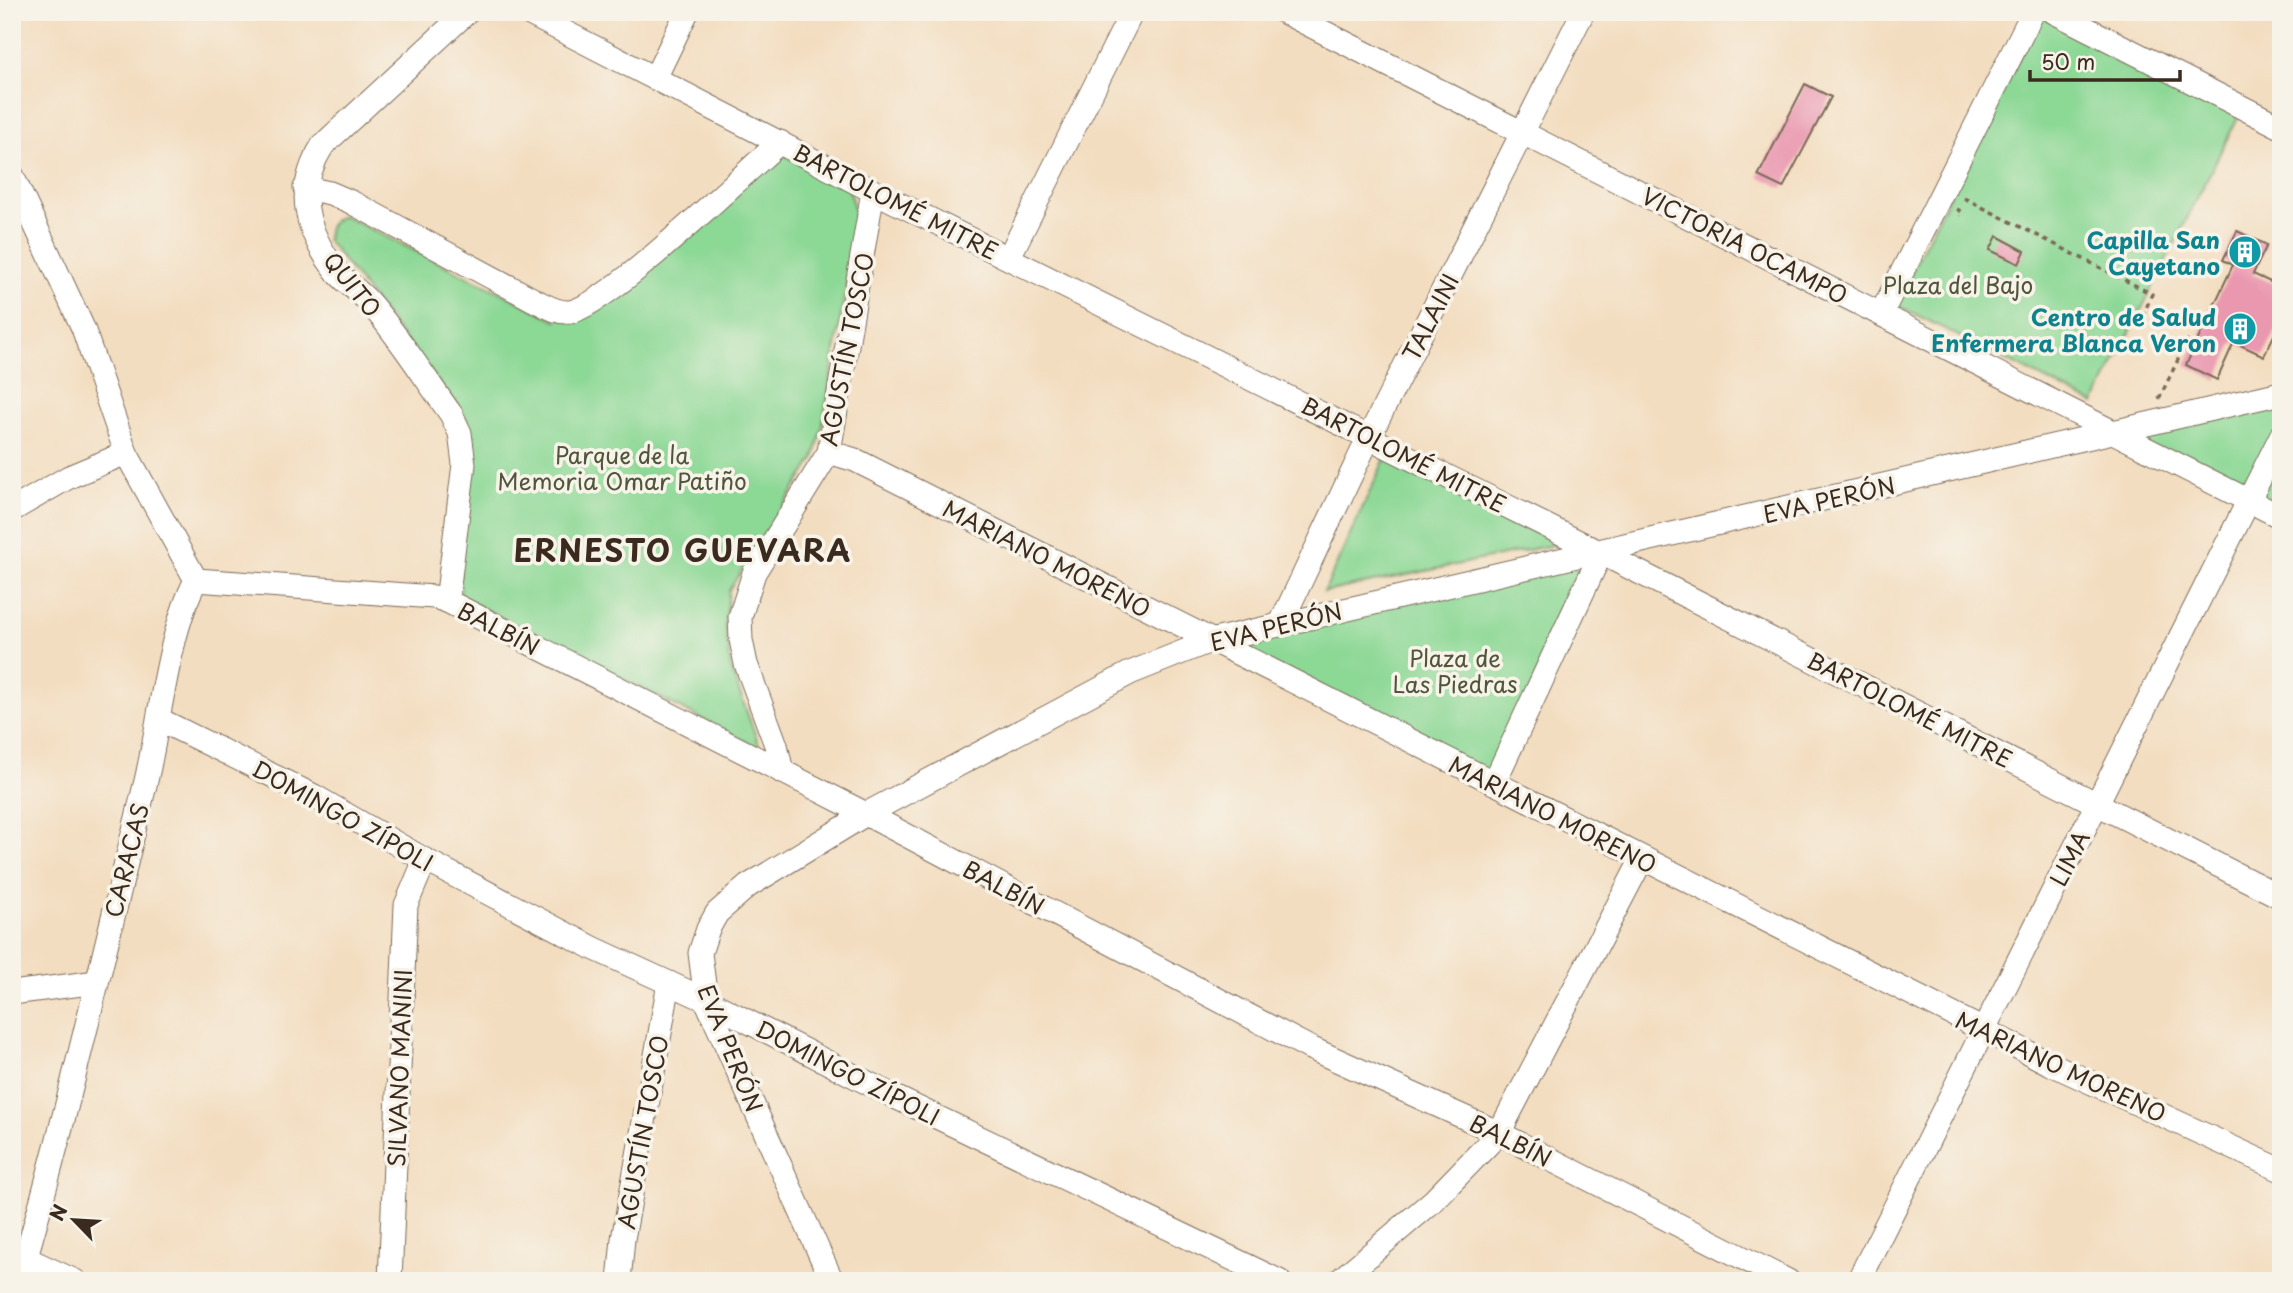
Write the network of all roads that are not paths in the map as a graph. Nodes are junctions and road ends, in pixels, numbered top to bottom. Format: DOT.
graph roads {
  1 [pos="467,12"];
  2 [pos="526,12"];
  3 [pos="687,12"];
  4 [pos="1132,12"];
  5 [pos="1283,12"];
  6 [pos="1584,12"];
  7 [pos="2033,12"];
  8 [pos="2054,12"];
  9 [pos="656,76"];
  10 [pos="2281,127"];
  11 [pos="1523,134"];
  12 [pos="780,142"];
  13 [pos="12,175"];
  14 [pos="305,188"];
  15 [pos="873,191"];
  16 [pos="1009,257"];
  17 [pos="1881,314"];
  18 [pos="2281,393"];
  19 [pos="2110,432"];
  20 [pos="2281,436"];
  21 [pos="1370,437"];
  22 [pos="829,452"];
  23 [pos="126,453"];
  24 [pos="2249,501"];
  25 [pos="12,510"];
  26 [pos="2281,517"];
  27 [pos="1601,553"];
  28 [pos="196,580"];
  29 [pos="447,601"];
  30 [pos="1281,623"];
  31 [pos="1210,641"];
  32 [pos="160,720"];
  33 [pos="782,772"];
  34 [pos="1494,783"];
  35 [pos="2096,804"];
  36 [pos="866,814"];
  37 [pos="1642,859"];
  38 [pos="425,860"];
  39 [pos="2281,897"];
  40 [pos="97,982"];
  41 [pos="669,983"];
  42 [pos="12,993"];
  43 [pos="706,1000"];
  44 [pos="1982,1029"];
  45 [pos="1499,1133"];
  46 [pos="2281,1170"];
  47 [pos="25,1258"];
  48 [pos="19,1281"];
  49 [pos="75,1281"];
  50 [pos="390,1281"];
  51 [pos="619,1281"];
  52 [pos="832,1281"];
  53 [pos="1279,1281"];
  54 [pos="1339,1281"];
  55 [pos="1788,1281"];
  56 [pos="1858,1281"];
  1 -- 14 [label="street"];
  2 -- 9 [label="street, BARTOLOMÉ MITRE"];
  3 -- 9 [label="street"];
  4 -- 16 [label="street"];
  5 -- 11 [label="street, VICTORIA OCAMPO"];
  6 -- 11 [label="street, TALAINI"];
  7 -- 17 [label="street"];
  8 -- 10 [label="street"];
  9 -- 12 [label="street, BARTOLOMÉ MITRE"];
  11 -- 17 [label="street, VICTORIA OCAMPO"];
  11 -- 21 [label="street, TALAINI"];
  12 -- 14 [label="street"];
  12 -- 15 [label="street, BARTOLOMÉ MITRE"];
  13 -- 23 [label="street"];
  14 -- 29 [label="street, QUITO"];
  15 -- 16 [label="street, BARTOLOMÉ MITRE"];
  15 -- 22 [label="street, AGUSTÍN TOSCO"];
  16 -- 21 [label="street, BARTOLOMÉ MITRE"];
  17 -- 19 [label="street, VICTORIA OCAMPO"];
  18 -- 19 [label="street, EVA PERÓN"];
  19 -- 24 [label="street, VICTORIA OCAMPO"];
  19 -- 27 [label="street, EVA PERÓN"];
  20 -- 24 [label="street, LIMA"];
  21 -- 27 [label="street, BARTOLOMÉ MITRE"];
  21 -- 30 [label="street, TALAINI"];
  22 -- 31 [label="street, MARIANO MORENO"];
  22 -- 33 [label="street, AGUSTÍN TOSCO"];
  23 -- 25 [label="street"];
  23 -- 28 [label="street"];
  24 -- 26 [label="street, VICTORIA OCAMPO"];
  24 -- 35 [label="street, LIMA"];
  27 -- 30 [label="street, EVA PERÓN"];
  27 -- 34 [label="street"];
  27 -- 35 [label="street, BARTOLOMÉ MITRE"];
  28 -- 29 [label="street, BALBÍN"];
  28 -- 32 [label="street, CARACAS"];
  29 -- 33 [label="street, BALBÍN"];
  30 -- 31 [label="street, EVA PERÓN"];
  31 -- 34 [label="street, MARIANO MORENO"];
  31 -- 36 [label="street, EVA PERÓN"];
  32 -- 38 [label="street, DOMINGO ZÍPOLI"];
  32 -- 40 [label="street, CARACAS"];
  33 -- 36 [label="street, BALBÍN"];
  34 -- 37 [label="street, MARIANO MORENO"];
  35 -- 39 [label="street, BARTOLOMÉ MITRE"];
  35 -- 44 [label="street, LIMA"];
  36 -- 43 [label="street, EVA PERÓN"];
  36 -- 45 [label="street, BALBÍN"];
  37 -- 44 [label="street, MARIANO MORENO"];
  37 -- 45 [label="street"];
  38 -- 41 [label="street, DOMINGO ZÍPOLI"];
  38 -- 50 [label="street, SILVANO MANINI"];
  40 -- 42 [label="street"];
  40 -- 47 [label="street, CARACAS"];
  41 -- 43 [label="street, DOMINGO ZÍPOLI"];
  41 -- 51 [label="street, AGUSTÍN TOSCO"];
  43 -- 52 [label="street, EVA PERÓN"];
  43 -- 53 [label="street, DOMINGO ZÍPOLI"];
  44 -- 46 [label="street, MARIANO MORENO"];
  44 -- 56 [label="street, LIMA"];
  45 -- 54 [label="street"];
  45 -- 55 [label="street, BALBÍN"];
  47 -- 48 [label="street, CARACAS"];
  47 -- 49 [label="street"];
}
